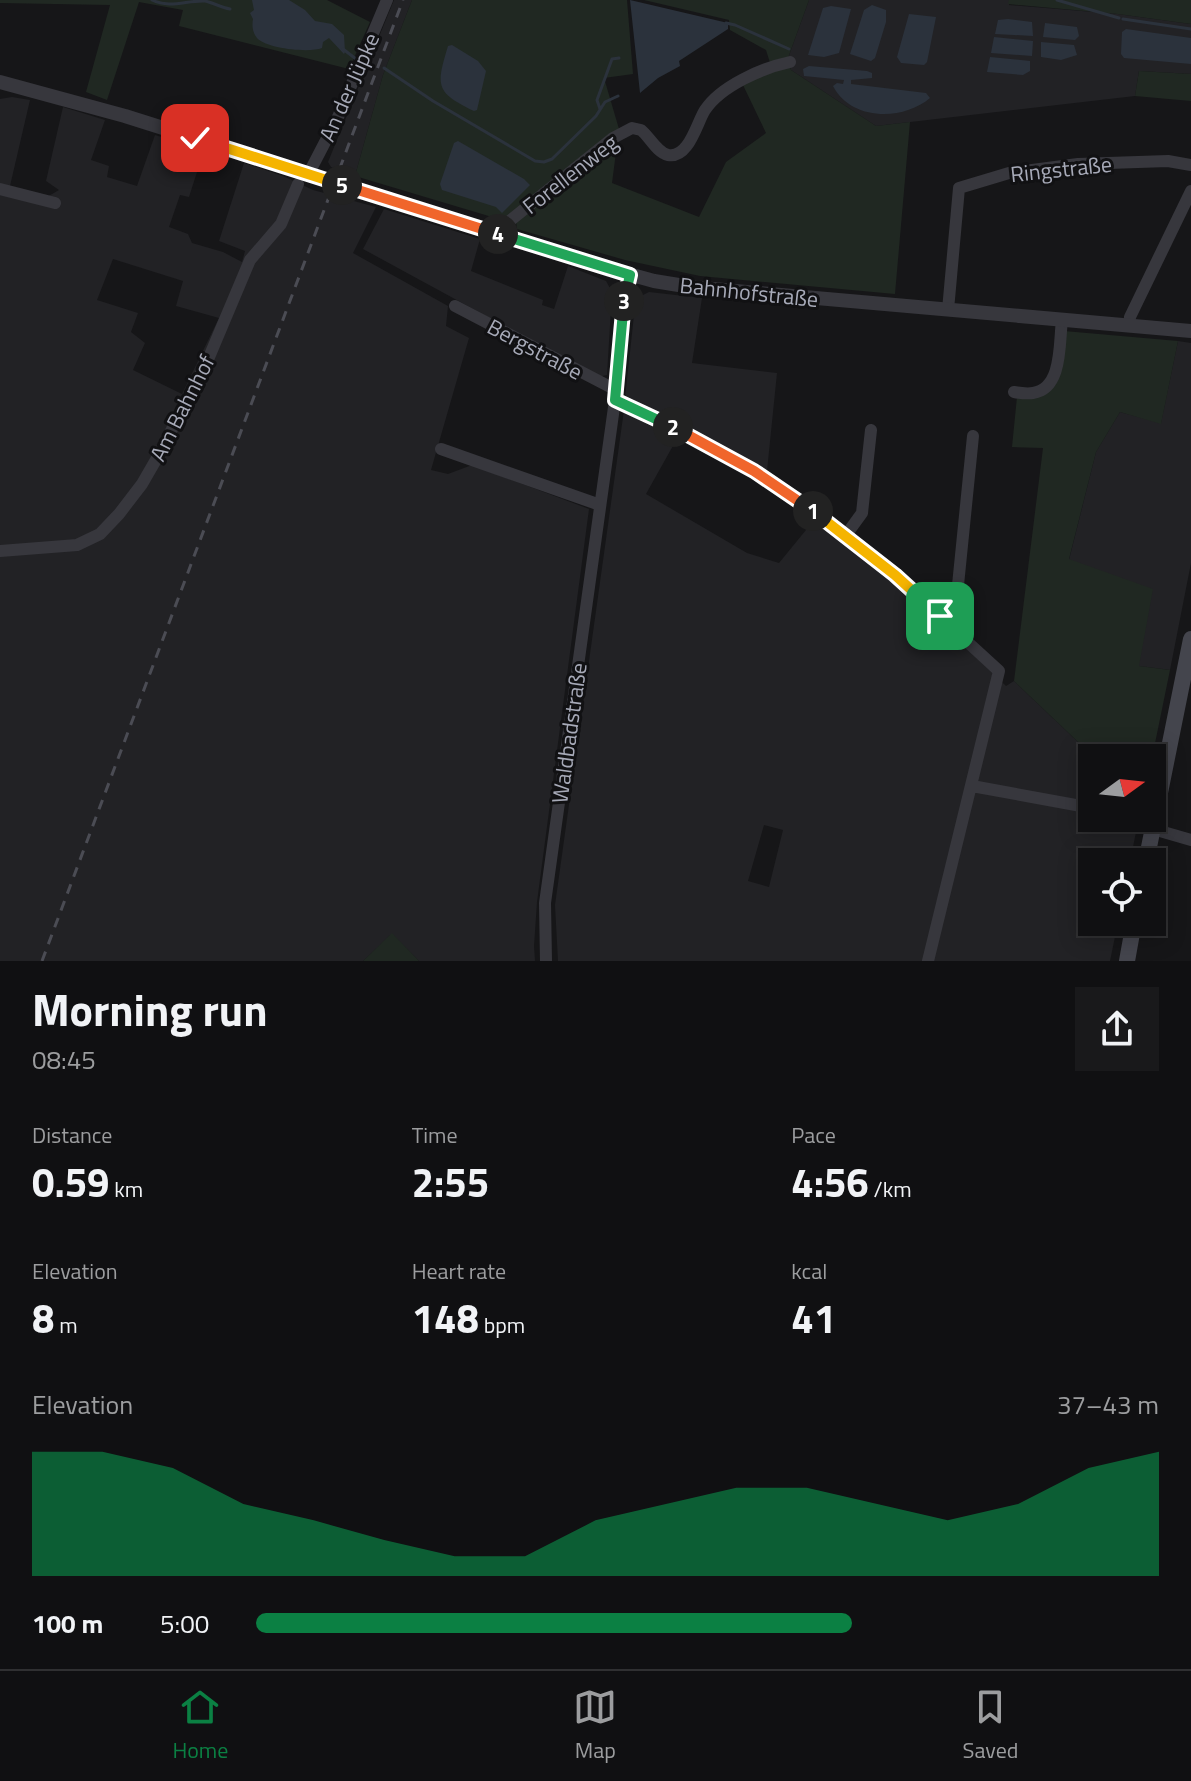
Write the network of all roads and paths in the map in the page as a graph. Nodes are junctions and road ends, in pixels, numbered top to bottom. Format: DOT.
graph roads {
  1 [pos="387,0"];
  2 [pos="790,62"];
  3 [pos="0,82"];
  4 [pos="1191,165"];
  5 [pos="304,179"];
  6 [pos="0,189"];
  7 [pos="1191,191"];
  8 [pos="55,203"];
  9 [pos="501,235"];
  10 [pos="630,275"];
  11 [pos="455,306"];
  12 [pos="948,310"];
  13 [pos="1062,320"];
  14 [pos="1129,326"];
  15 [pos="1191,331"];
  16 [pos="1014,392"];
  17 [pos="615,395"];
  18 [pos="871,430"];
  19 [pos="973,436"];
  20 [pos="441,449"];
  21 [pos="600,505"];
  22 [pos="846,535"];
  23 [pos="0,551"];
  24 [pos="940,616"];
  25 [pos="1191,639"];
  26 [pos="1188,670"];
  27 [pos="1166,760"];
  28 [pos="972,786"];
  29 [pos="1078,805"];
  30 [pos="1166,829"];
  31 [pos="1191,840"];
  32 [pos="1131,936"];
  33 [pos="546,961"];
  34 [pos="928,961"];
  35 [pos="1127,961"];
  1 -- 5 [label="street, An der Jüpke"];
  2 -- 9 [label="street, Forellenweg"];
  3 -- 5 [label="street, Bahnhofstraße"];
  4 -- 12 [label="street, Ringstraße"];
  5 -- 9 [label="street, Bahnhofstraße"];
  5 -- 23 [label="street, Am Bahnhof"];
  6 -- 8 [label="street"];
  7 -- 14 [label="street"];
  9 -- 10 [label="street, Bahnhofstraße"];
  10 -- 12 [label="street, Bahnhofstraße"];
  10 -- 17 [label="street, Waldbadstraße"];
  11 -- 17 [label="street, Bergstraße"];
  12 -- 13 [label="street, Bahnhofstraße"];
  13 -- 14 [label="street, Bahnhofstraße"];
  13 -- 16 [label="street"];
  14 -- 15 [label="street, Bahnhofstraße"];
  17 -- 21 [label="street, Waldbadstraße"];
  17 -- 22 [label="street, Bergstraße"];
  18 -- 22 [label="street"];
  19 -- 24 [label="street"];
  20 -- 21 [label="street"];
  21 -- 33 [label="street, Waldbadstraße"];
  22 -- 24 [label="street, Bergstraße"];
  24 -- 28 [label="street, Bergstraße"];
  25 -- 26 [label="main road"];
  26 -- 27 [label="main road"];
  28 -- 29 [label="street"];
  28 -- 34 [label="street"];
  30 -- 31 [label="street"];
  32 -- 35 [label="main road"];
}
